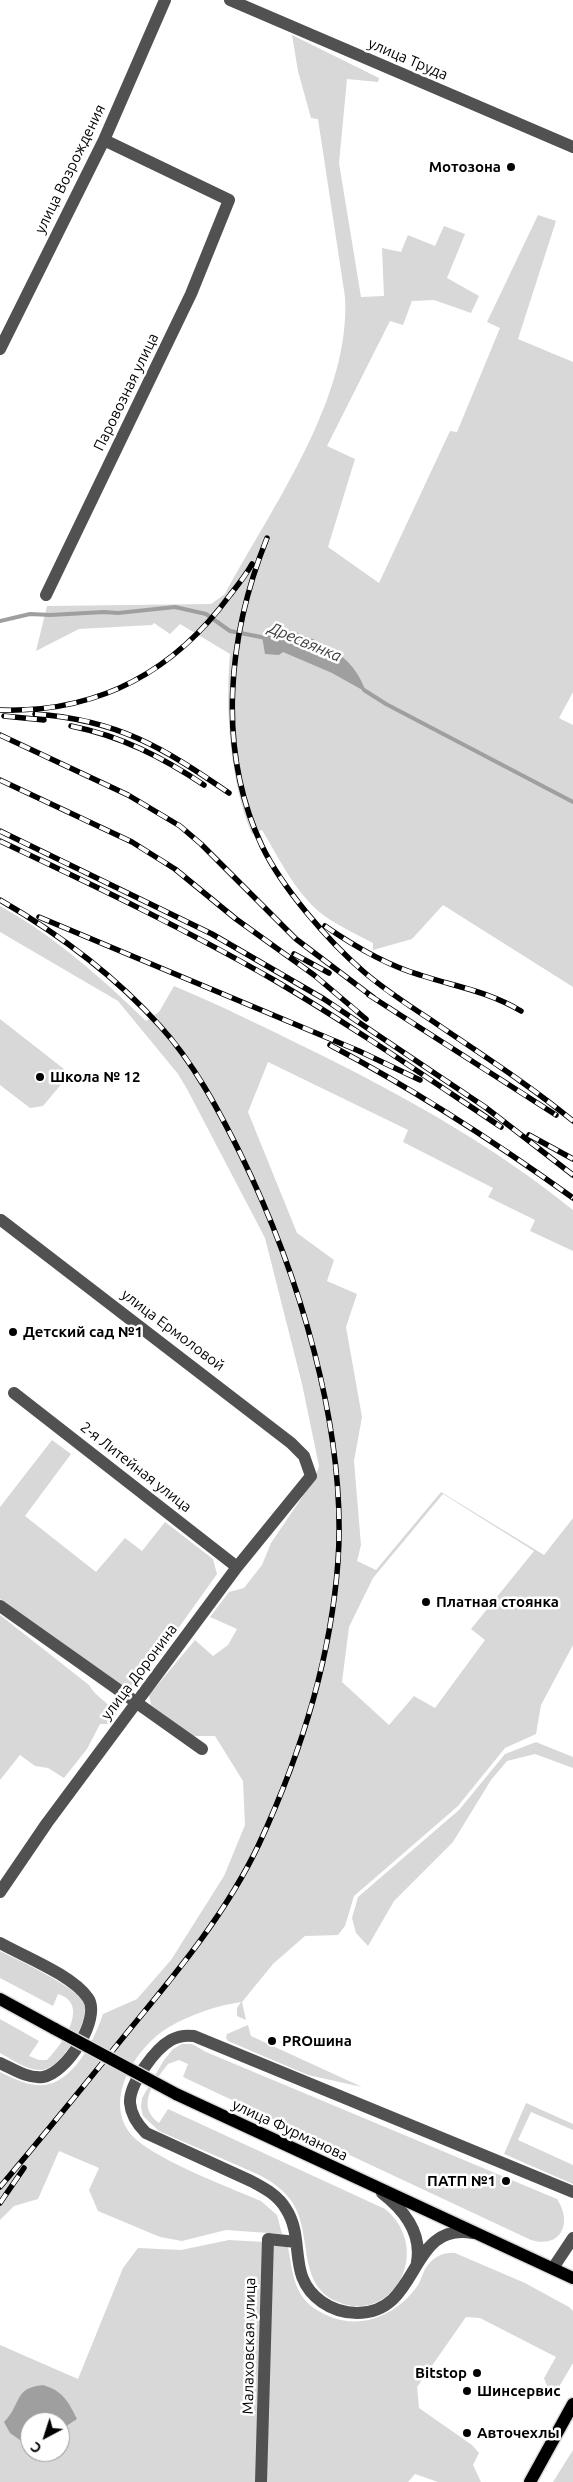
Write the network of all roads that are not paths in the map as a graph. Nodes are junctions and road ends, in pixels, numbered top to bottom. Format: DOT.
graph roads {
  1 [pos="165,0"];
  2 [pos="230,0"];
  3 [pos="104,140"];
  4 [pos="573,147"];
  5 [pos="0,349"];
  6 [pos="46,595"];
  7 [pos="2,1220"];
  8 [pos="14,1393"];
  9 [pos="312,1476"];
  10 [pos="237,1567"];
  11 [pos="0,1606"];
  12 [pos="136,1702"];
  13 [pos="202,1749"];
  14 [pos="0,1892"];
  15 [pos="0,1943"];
  16 [pos="0,1999"];
  17 [pos="0,2062"];
  18 [pos="375,2187"];
  19 [pos="573,2192"];
  20 [pos="475,2234"];
  21 [pos="573,2238"];
  22 [pos="296,2242"];
  23 [pos="553,2268"];
  24 [pos="415,2270"];
  25 [pos="573,2278"];
  26 [pos="573,2404"];
  27 [pos="573,2416"];
  28 [pos="549,2449"];
  29 [pos="261,2482"];
  30 [pos="530,2482"];
  1 -- 3 [label="street, улица Возрождения"];
  2 -- 4 [label="street, улица Труда"];
  3 -- 5 [label="street, улица Возрождения"];
  3 -- 6 [label="street, Паровозная улица"];
  7 -- 9 [label="street, улица Ермоловой"];
  8 -- 10 [label="street, 2-я Литейная улица"];
  9 -- 10 [label="street, улица Доронина"];
  10 -- 12 [label="street, улица Доронина"];
  11 -- 12 [label="street"];
  12 -- 13 [label="street"];
  12 -- 14 [label="street, улица Доронина"];
  15 -- 17 [label="street"];
  16 -- 18 [label="main road, улица Фурманова, bridge"];
  18 -- 20 [label="main road, улица Фурманова"];
  18 -- 24 [label="street"];
  19 -- 22 [label="street"];
  20 -- 23 [label="main road, улица Фурманова"];
  20 -- 24 [label="street"];
  21 -- 23 [label="street"];
  22 -- 24 [label="street"];
  22 -- 29 [label="street, Малаховская улица"];
  23 -- 25 [label="main road, улица Фурманова"];
  26 -- 28 [label="main road"];
  27 -- 28 [label="main road"];
  28 -- 30 [label="main road"];
}
